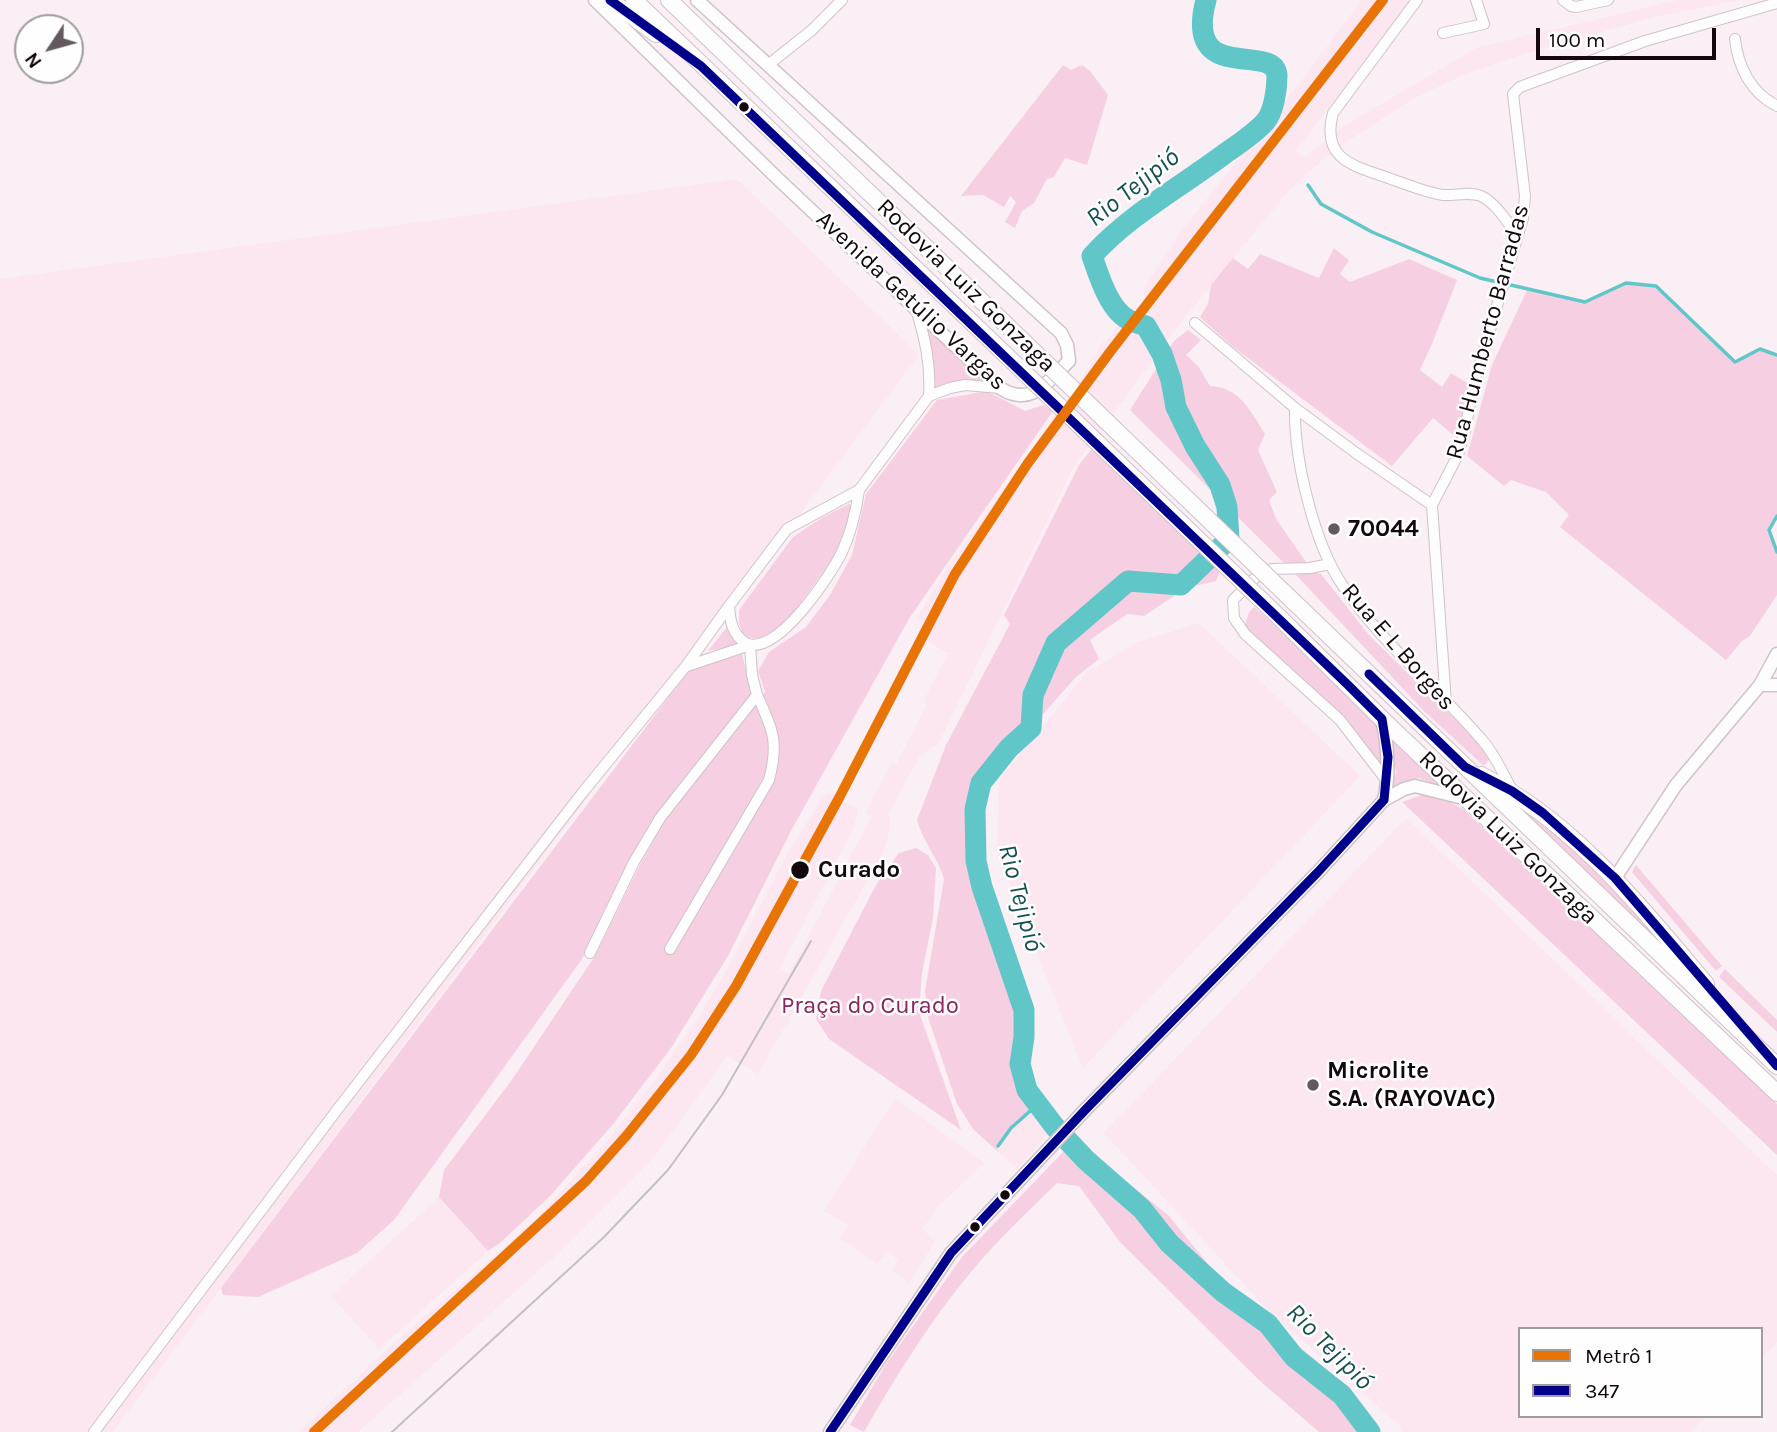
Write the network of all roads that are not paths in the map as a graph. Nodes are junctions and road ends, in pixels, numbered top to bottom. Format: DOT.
graph roads {
  1 [pos="595,0"];
  2 [pos="610,0"];
  3 [pos="634,0"];
  4 [pos="670,0"];
  5 [pos="697,0"];
  6 [pos="842,0"];
  7 [pos="1416,0"];
  8 [pos="1476,0"];
  9 [pos="1563,0"];
  10 [pos="1608,0"];
  11 [pos="1777,3"];
  12 [pos="1443,33"];
  13 [pos="1735,39"];
  14 [pos="768,65"];
  15 [pos="701,66"];
  16 [pos="1777,106"];
  17 [pos="1517,235"];
  18 [pos="916,308"];
  19 [pos="1195,323"];
  20 [pos="1000,388"];
  21 [pos="929,396"];
  22 [pos="1295,408"];
  23 [pos="859,490"];
  24 [pos="1432,505"];
  25 [pos="1330,564"];
  26 [pos="729,606"];
  27 [pos="750,645"];
  28 [pos="1777,654"];
  29 [pos="686,666"];
  30 [pos="1760,685"];
  31 [pos="1777,685"];
  32 [pos="757,695"];
  33 [pos="1446,703"];
  34 [pos="1382,719"];
  35 [pos="1465,767"];
  36 [pos="1387,781"];
  37 [pos="1512,791"];
  38 [pos="1467,799"];
  39 [pos="1384,800"];
  40 [pos="1615,878"];
  41 [pos="670,948"];
  42 [pos="590,953"];
  43 [pos="1773,1062"];
  44 [pos="1777,1093"];
  45 [pos="94,1432"];
  46 [pos="830,1432"];
  1 -- 18 [label="street, Avenida Getúlio Vargas"];
  2 -- 15 [label="highway"];
  3 -- 15 [label="highway, Rodovia Luiz Gonzaga"];
  4 -- 35 [label="highway, Rodovia Luiz Gonzaga, bridge"];
  5 -- 14 [label="street, Avenida Getúlio Vargas"];
  6 -- 14 [label="street"];
  7 -- 17 [label="street"];
  8 -- 12 [label="street"];
  9 -- 10 [label="street"];
  11 -- 17 [label="street, Rua Humberto Barradas"];
  13 -- 16 [label="street"];
  14 -- 20 [label="street, Avenida Getúlio Vargas"];
  15 -- 34 [label="highway, Rodovia Luiz Gonzaga, bridge"];
  17 -- 24 [label="street, Rua Humberto Barradas"];
  18 -- 20 [label="street, Avenida Getúlio Vargas"];
  18 -- 21 [label="street"];
  19 -- 22 [label="street"];
  20 -- 21 [label="street"];
  21 -- 23 [label="street"];
  22 -- 24 [label="street"];
  22 -- 25 [label="street, Rua E L Borges"];
  23 -- 26 [label="street"];
  23 -- 27 [label="street"];
  24 -- 33 [label="street"];
  25 -- 33 [label="street, Rua E L Borges"];
  25 -- 36 [label="street"];
  26 -- 27 [label="street"];
  26 -- 29 [label="street"];
  27 -- 29 [label="street"];
  27 -- 32 [label="street"];
  28 -- 30 [label="street"];
  29 -- 45 [label="street"];
  30 -- 31 [label="street"];
  30 -- 40 [label="street"];
  32 -- 41 [label="street"];
  32 -- 42 [label="street"];
  33 -- 37 [label="street, Rua E L Borges"];
  34 -- 36 [label="street"];
  34 -- 38 [label="highway, Rodovia Luiz Gonzaga"];
  35 -- 37 [label="highway"];
  35 -- 43 [label="highway, Rodovia Luiz Gonzaga"];
  36 -- 39 [label="street"];
  37 -- 40 [label="highway"];
  38 -- 39 [label="street"];
  38 -- 44 [label="highway, Rodovia Luiz Gonzaga"];
  39 -- 46 [label="street"];
  40 -- 43 [label="highway"];
}
